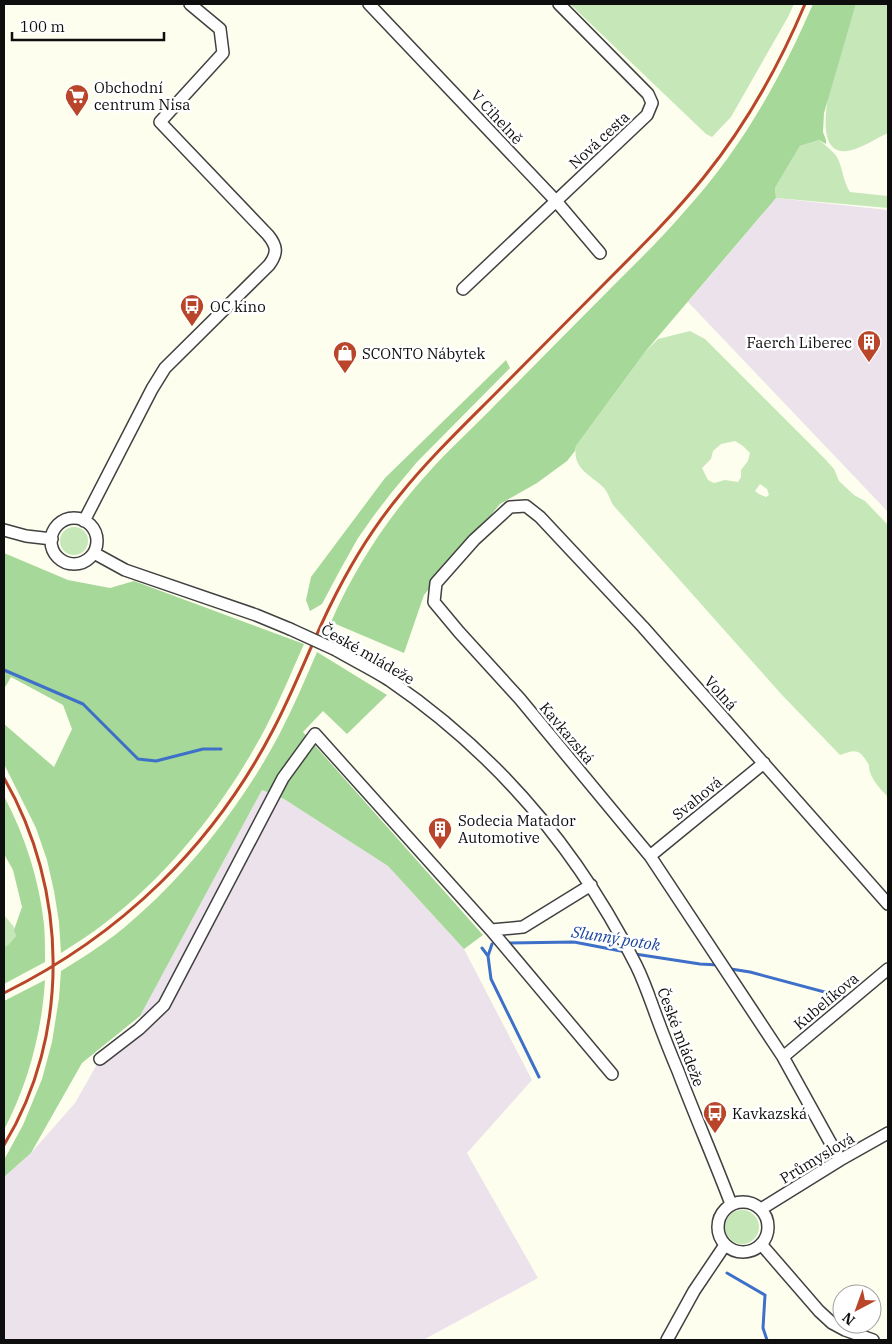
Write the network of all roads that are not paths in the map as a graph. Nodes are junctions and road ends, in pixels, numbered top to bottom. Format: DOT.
graph roads {
  1 [pos="190,4"];
  2 [pos="369,4"];
  3 [pos="559,4"];
  4 [pos="556,201"];
  5 [pos="600,253"];
  6 [pos="463,289"];
  7 [pos="526,506"];
  8 [pos="84,521"];
  9 [pos="4,530"];
  10 [pos="52,539"];
  11 [pos="94,553"];
  12 [pos="764,763"];
  13 [pos="650,856"];
  14 [pos="591,885"];
  15 [pos="888,904"];
  16 [pos="491,930"];
  17 [pos="888,969"];
  18 [pos="783,1057"];
  19 [pos="100,1059"];
  20 [pos="612,1074"];
  21 [pos="888,1133"];
  22 [pos="840,1160"];
  23 [pos="731,1204"];
  24 [pos="761,1209"];
  25 [pos="761,1244"];
  26 [pos="725,1245"];
  27 [pos="667,1340"];
  28 [pos="873,1340"];
  1 -- 8 [label="street"];
  2 -- 4 [label="street, V Cihelně"];
  3 -- 4 [label="street, Nová cesta"];
  4 -- 5 [label="street, V Cihelně"];
  4 -- 6 [label="street, Nová cesta"];
  7 -- 12 [label="street, Volná"];
  7 -- 13 [label="street, Kavkazská"];
  8 -- 10 [label="street"];
  8 -- 11 [label="street"];
  9 -- 10 [label="street"];
  10 -- 11 [label="street"];
  11 -- 14 [label="street, České mládeže, bridge"];
  12 -- 13 [label="street, Svahová"];
  12 -- 15 [label="street, Volná"];
  13 -- 18 [label="street, Kavkazská"];
  14 -- 16 [label="street"];
  14 -- 23 [label="street, České mládeže"];
  16 -- 19 [label="street"];
  16 -- 20 [label="street"];
  17 -- 18 [label="street, Kubelíkova"];
  18 -- 22 [label="street, Kavkazská"];
  21 -- 22 [label="street, Průmyslová"];
  22 -- 24 [label="street, Průmyslová"];
  23 -- 24 [label="street"];
  23 -- 26 [label="street"];
  24 -- 25 [label="street"];
  25 -- 26 [label="street"];
  25 -- 28 [label="street"];
  26 -- 27 [label="street"];
}
